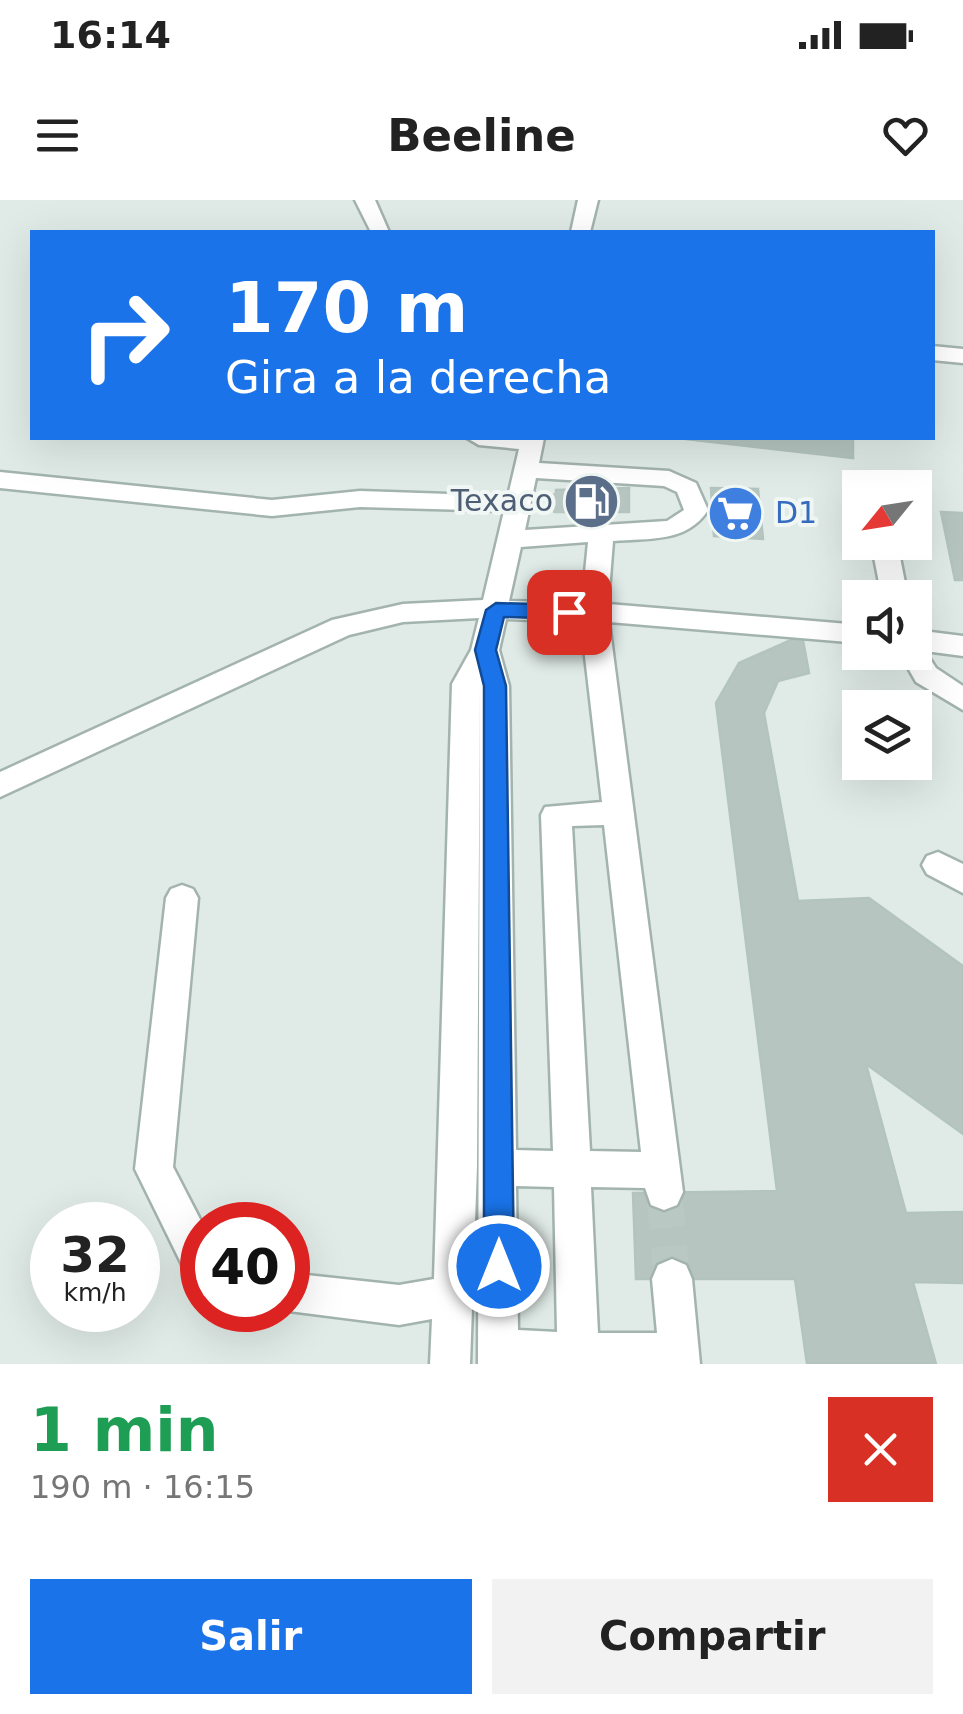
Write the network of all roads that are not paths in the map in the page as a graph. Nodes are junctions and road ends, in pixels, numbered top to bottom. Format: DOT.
graph roads {
  1 [pos="365,200"];
  2 [pos="588,200"];
  3 [pos="379,230"];
  4 [pos="581,230"];
  5 [pos="935,353"];
  6 [pos="963,356"];
  7 [pos="532,440"];
  8 [pos="526,470"];
  9 [pos="0,480"];
  10 [pos="567,503"];
  11 [pos="518,504"];
  12 [pos="601,534"];
  13 [pos="511,539"];
  14 [pos="496,610"];
  15 [pos="594,614"];
  16 [pos="842,632"];
  17 [pos="932,642"];
  18 [pos="963,646"];
  19 [pos="485,650"];
  20 [pos="922,670"];
  21 [pos="963,700"];
  22 [pos="0,784"];
  23 [pos="621,813"];
  24 [pos="182,898"];
  25 [pos="500,1168"];
  26 [pos="572,1169"];
  27 [pos="180,1219"];
  28 [pos="672,1278"];
  29 [pos="310,1295"];
  30 [pos="451,1296"];
  31 [pos="498,1356"];
  32 [pos="578,1359"];
  33 [pos="679,1359"];
  34 [pos="450,1364"];
  1 -- 3 [label="street"];
  2 -- 4 [label="street"];
  5 -- 6 [label="street"];
  7 -- 8 [label="street"];
  8 -- 10 [label="street"];
  8 -- 11 [label="street"];
  9 -- 11 [label="street"];
  10 -- 12 [label="street"];
  10 -- 12 [label="street"];
  10 -- 13 [label="street"];
  11 -- 13 [label="street"];
  12 -- 15 [label="street"];
  13 -- 14 [label="street"];
  14 -- 15 [label="street"];
  14 -- 19 [label="street"];
  14 -- 22 [label="street"];
  15 -- 16 [label="street"];
  15 -- 23 [label="street"];
  17 -- 18 [label="street"];
  19 -- 25 [label="street"];
  19 -- 30 [label="street"];
  20 -- 21 [label="street"];
  23 -- 26 [label="street"];
  23 -- 26 [label="street"];
  24 -- 27 [label="street"];
  25 -- 26 [label="street"];
  25 -- 31 [label="street"];
  26 -- 32 [label="street"];
  28 -- 33 [label="street"];
  29 -- 30 [label="street"];
  30 -- 34 [label="street"];
  31 -- 32 [label="street"];
  32 -- 33 [label="street"];
}
